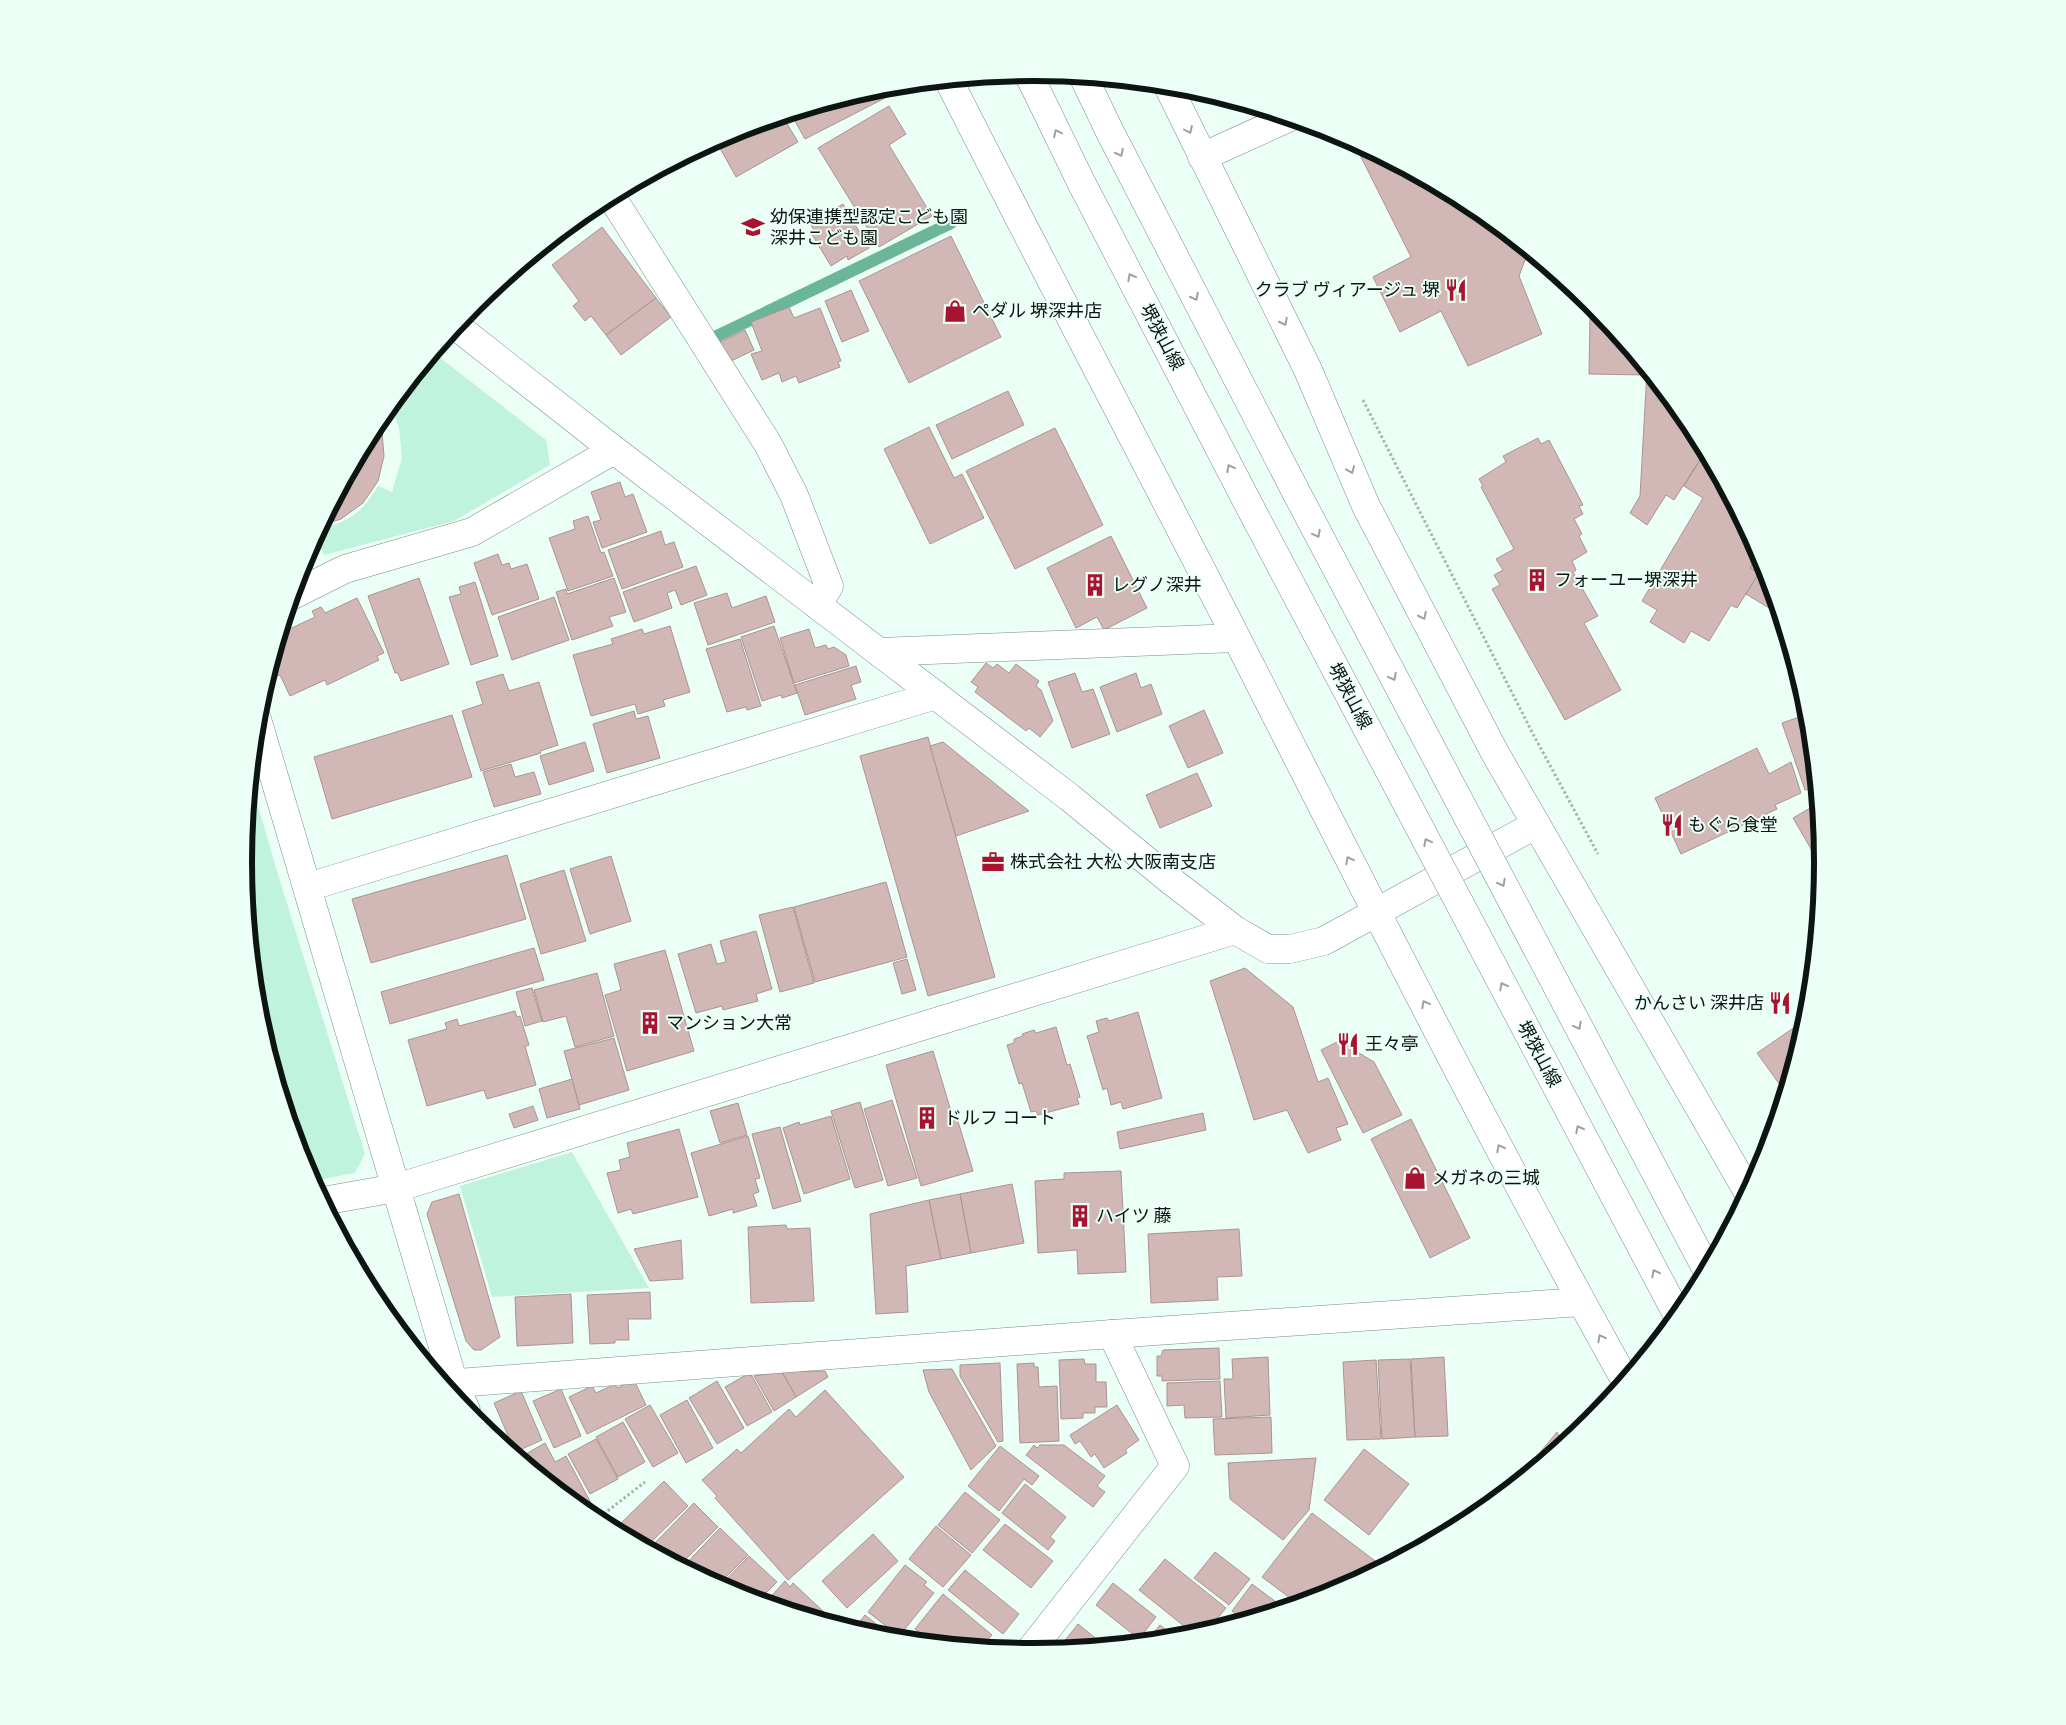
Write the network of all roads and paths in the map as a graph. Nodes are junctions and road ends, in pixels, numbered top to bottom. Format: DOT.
graph roads {
  1 [pos="1032,81"];
  2 [pos="1087,83"];
  3 [pos="952,86"];
  4 [pos="1172,94"];
  5 [pos="1280,122"];
  6 [pos="1202,157"];
  7 [pos="616,202"];
  8 [pos="462,330"];
  9 [pos="1361,397"];
  10 [pos="614,450"];
  11 [pos="301,590"];
  12 [pos="817,605"];
  13 [pos="1236,638"];
  14 [pos="879,652"];
  15 [pos="936,695"];
  16 [pos="262,737"];
  17 [pos="1535,825"];
  18 [pos="1598,854"];
  19 [pos="308,887"];
  20 [pos="1376,913"];
  21 [pos="1235,930"];
  22 [pos="1744,1185"];
  23 [pos="396,1188"];
  24 [pos="328,1200"];
  25 [pos="1704,1263"];
  26 [pos="1581,1302"];
  27 [pos="1674,1309"];
  28 [pos="1112,1334"];
  29 [pos="1622,1375"];
  30 [pos="448,1380"];
  31 [pos="451,1384"];
  32 [pos="645,1482"];
  33 [pos="603,1515"];
  34 [pos="1035,1644"];
  27 -- 1 [label="street, 堺狭山線, one-way, bridge"];
  2 -- 25 [label="street, one-way, bridge"];
  3 -- 13 [label="street"];
  4 -- 6 [label="street, one-way"];
  5 -- 6 [label="street"];
  6 -- 17 [label="street, one-way"];
  7 -- 12 [label="street"];
  8 -- 10 [label="street"];
  9 -- 18 [label="path"];
  10 -- 11 [label="street"];
  10 -- 12 [label="street"];
  12 -- 14 [label="street"];
  13 -- 14 [label="street"];
  20 -- 13 [label="street, one-way"];
  14 -- 15 [label="street"];
  15 -- 19 [label="street"];
  15 -- 21 [label="street"];
  16 -- 19 [label="street"];
  17 -- 20 [label="street"];
  17 -- 22 [label="street"];
  19 -- 23 [label="street"];
  20 -- 21 [label="street"];
  26 -- 20 [label="street, one-way"];
  21 -- 23 [label="street"];
  23 -- 24 [label="street"];
  23 -- 30 [label="street"];
  26 -- 28 [label="street"];
  29 -- 26 [label="street, one-way"];
  28 -- 31 [label="street"];
  28 -- 34 [label="street"];
  32 -- 33 [label="path"];
}
